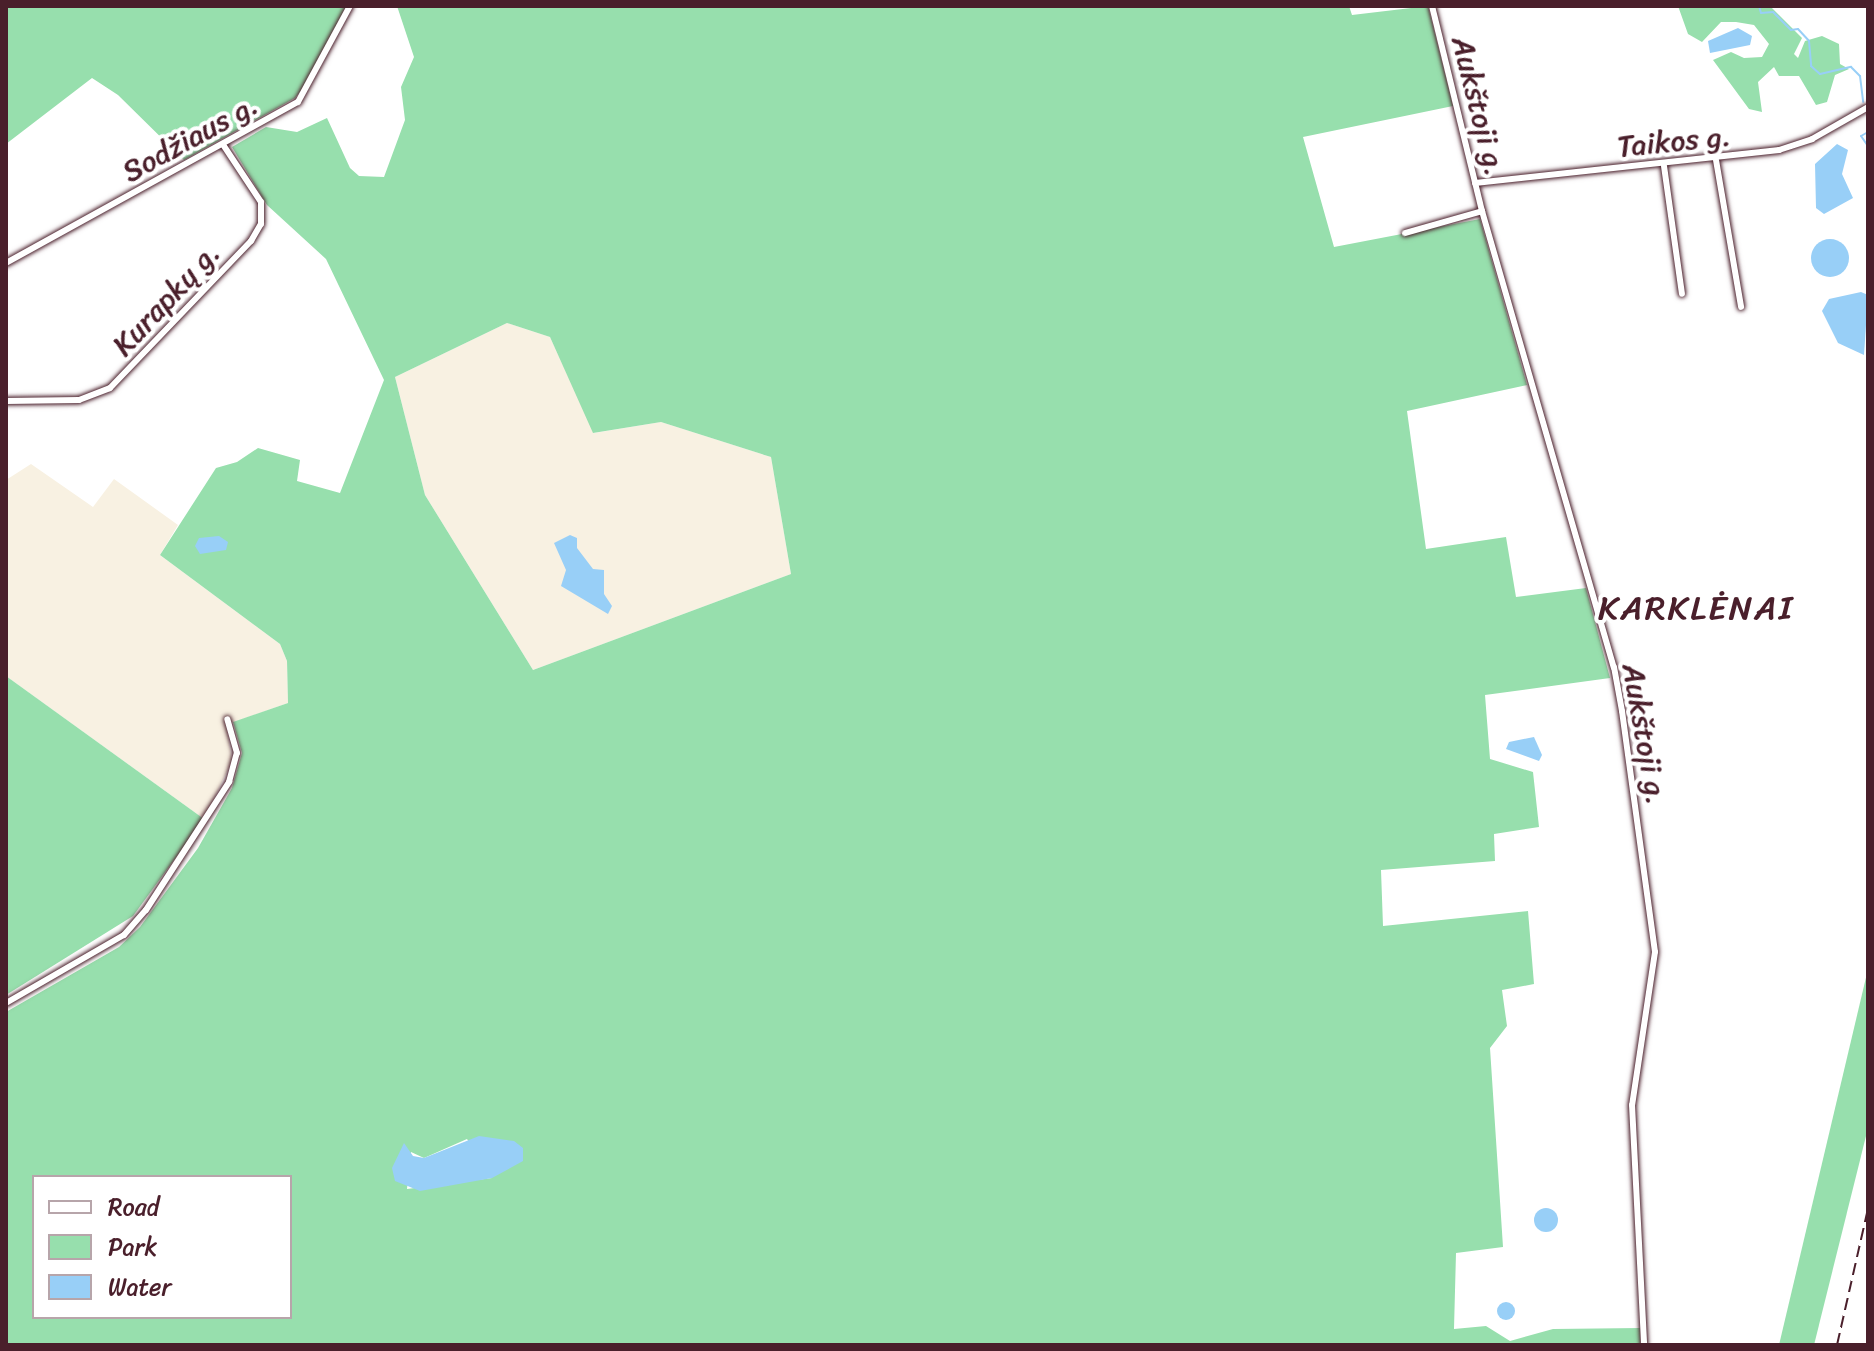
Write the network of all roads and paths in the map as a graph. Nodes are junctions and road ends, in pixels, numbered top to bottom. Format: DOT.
graph roads {
  1 [pos="350,6"];
  2 [pos="1432,6"];
  3 [pos="1868,107"];
  4 [pos="224,146"];
  5 [pos="1716,160"];
  6 [pos="1664,166"];
  7 [pos="1475,183"];
  8 [pos="1482,211"];
  9 [pos="1405,233"];
  10 [pos="6,263"];
  11 [pos="1682,294"];
  12 [pos="1741,307"];
  13 [pos="6,401"];
  14 [pos="227,719"];
  15 [pos="6,1003"];
  16 [pos="1644,1345"];
  1 -- 4 [label="street, Sodžiaus g."];
  2 -- 7 [label="street, Aukštoji g."];
  3 -- 5 [label="street, Taikos g."];
  4 -- 10 [label="street, Sodžiaus g."];
  4 -- 13 [label="street, Kurapkų g."];
  5 -- 6 [label="street, Taikos g."];
  5 -- 12 [label="street"];
  6 -- 7 [label="street, Taikos g."];
  6 -- 11 [label="street"];
  7 -- 8 [label="street, Aukštoji g."];
  8 -- 9 [label="street"];
  8 -- 16 [label="street, Aukštoji g."];
  14 -- 15 [label="street"];
}
